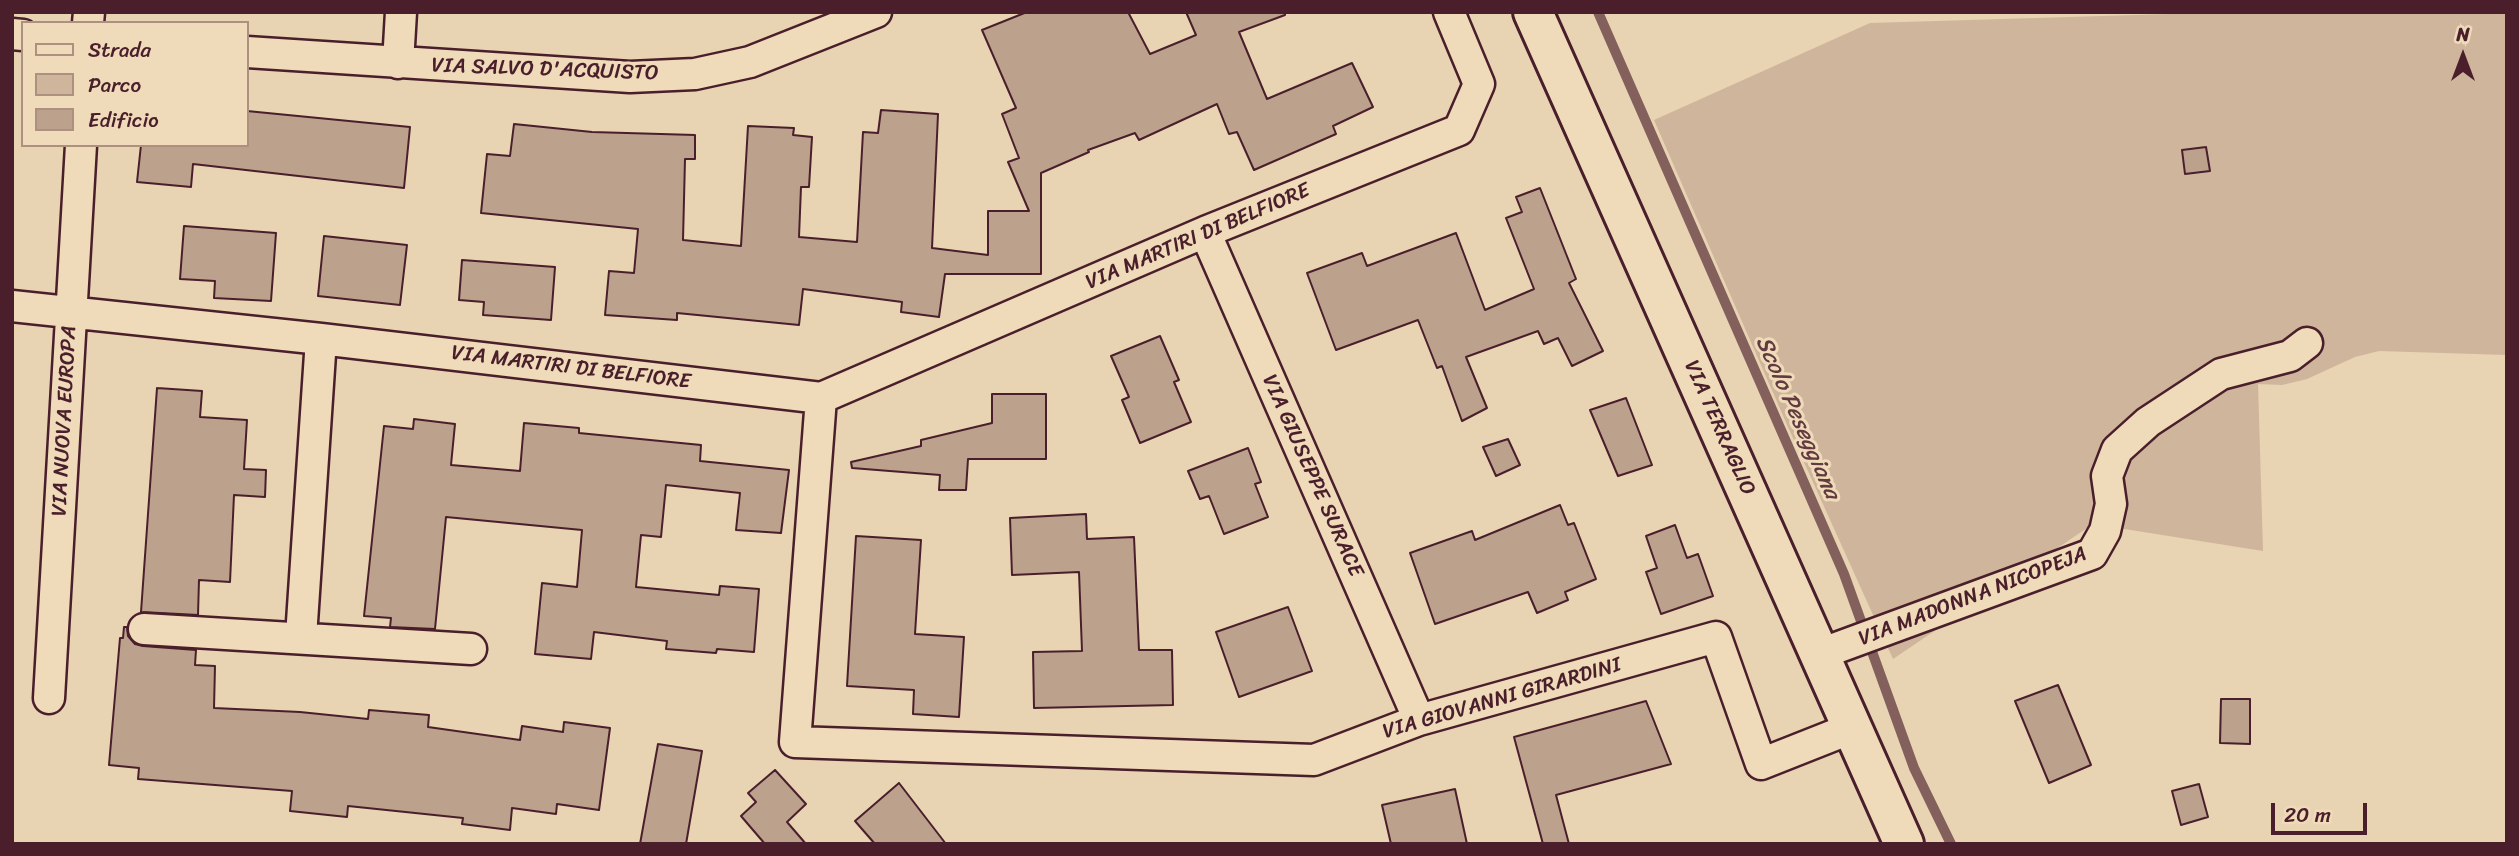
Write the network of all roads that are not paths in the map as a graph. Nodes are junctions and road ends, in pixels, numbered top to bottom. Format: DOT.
graph roads {
  1 [pos="401,12"];
  2 [pos="876,12"];
  3 [pos="1449,12"];
  4 [pos="1533,12"];
  5 [pos="248,52"];
  6 [pos="398,63"];
  7 [pos="81,147"];
  8 [pos="1205,232"];
  9 [pos="12,306"];
  10 [pos="71,311"];
  11 [pos="321,339"];
  12 [pos="2307,343"];
  13 [pos="821,398"];
  14 [pos="144,629"];
  15 [pos="301,637"];
  16 [pos="471,649"];
  17 [pos="1835,649"];
  18 [pos="49,698"];
  19 [pos="1419,720"];
  20 [pos="1837,735"];
  21 [pos="1904,844"];
  1 -- 6 [label="street"];
  2 -- 6 [label="street, VIA SALVO D'ACQUISTO"];
  3 -- 8 [label="street, VIA MARTIRI DI BELFIORE"];
  4 -- 17 [label="main road, VIA TERRAGLIO"];
  5 -- 6 [label="street, VIA SALVO D'ACQUISTO"];
  7 -- 10 [label="street, VIA NUOVA EUROPA"];
  8 -- 13 [label="street, VIA MARTIRI DI BELFIORE"];
  8 -- 19 [label="street, VIA GIUSEPPE SURACE"];
  9 -- 10 [label="street, VIA MARTIRI DI BELFIORE"];
  10 -- 11 [label="street, VIA MARTIRI DI BELFIORE"];
  10 -- 18 [label="street, VIA NUOVA EUROPA"];
  11 -- 13 [label="street, VIA MARTIRI DI BELFIORE"];
  11 -- 15 [label="street"];
  12 -- 17 [label="street, VIA MADONNA NICOPEJA"];
  13 -- 19 [label="street, VIA GIOVANNI GIRARDINI"];
  14 -- 15 [label="street"];
  15 -- 16 [label="street"];
  17 -- 20 [label="main road, VIA TERRAGLIO"];
  19 -- 20 [label="street, VIA GIOVANNI GIRARDINI"];
  20 -- 21 [label="main road, VIA TERRAGLIO"];
}
